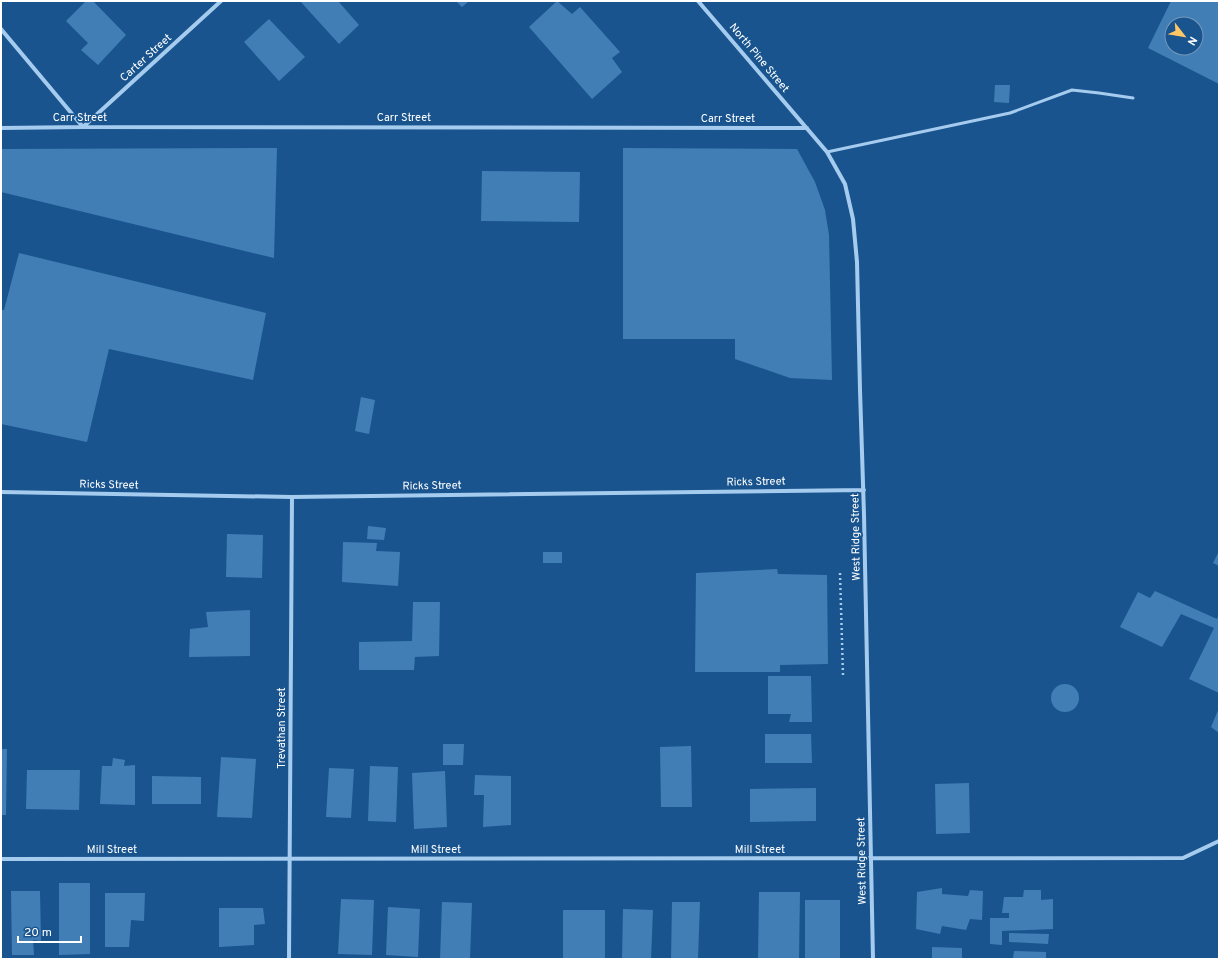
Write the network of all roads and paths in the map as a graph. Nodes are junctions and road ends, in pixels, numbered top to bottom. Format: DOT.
graph roads {
  1 [pos="221,1"];
  2 [pos="698,1"];
  3 [pos="1,29"];
  4 [pos="1133,98"];
  5 [pos="84,127"];
  6 [pos="1,128"];
  7 [pos="806,128"];
  8 [pos="827,152"];
  9 [pos="864,490"];
  10 [pos="1,492"];
  11 [pos="292,497"];
  12 [pos="840,573"];
  13 [pos="843,675"];
  14 [pos="1219,841"];
  15 [pos="290,859"];
  16 [pos="871,859"];
  17 [pos="1,860"];
  18 [pos="289,959"];
  19 [pos="873,959"];
  1 -- 5 [label="street, Carter Street"];
  2 -- 7 [label="street, North Pine Street"];
  3 -- 5 [label="street"];
  4 -- 8 [label="lane"];
  5 -- 6 [label="street, Carr Street"];
  5 -- 7 [label="street, Carr Street"];
  7 -- 8 [label="street, West Ridge Street"];
  8 -- 9 [label="street, West Ridge Street"];
  9 -- 11 [label="street, Ricks Street"];
  9 -- 16 [label="street, West Ridge Street"];
  10 -- 11 [label="street, Ricks Street"];
  11 -- 15 [label="street, Trevathan Street"];
  12 -- 13 [label="path"];
  14 -- 16 [label="street, Mill Street"];
  15 -- 16 [label="street, Mill Street"];
  15 -- 17 [label="street, Mill Street"];
  15 -- 18 [label="street, Trevathan Street"];
  16 -- 19 [label="street, West Ridge Street"];
}
